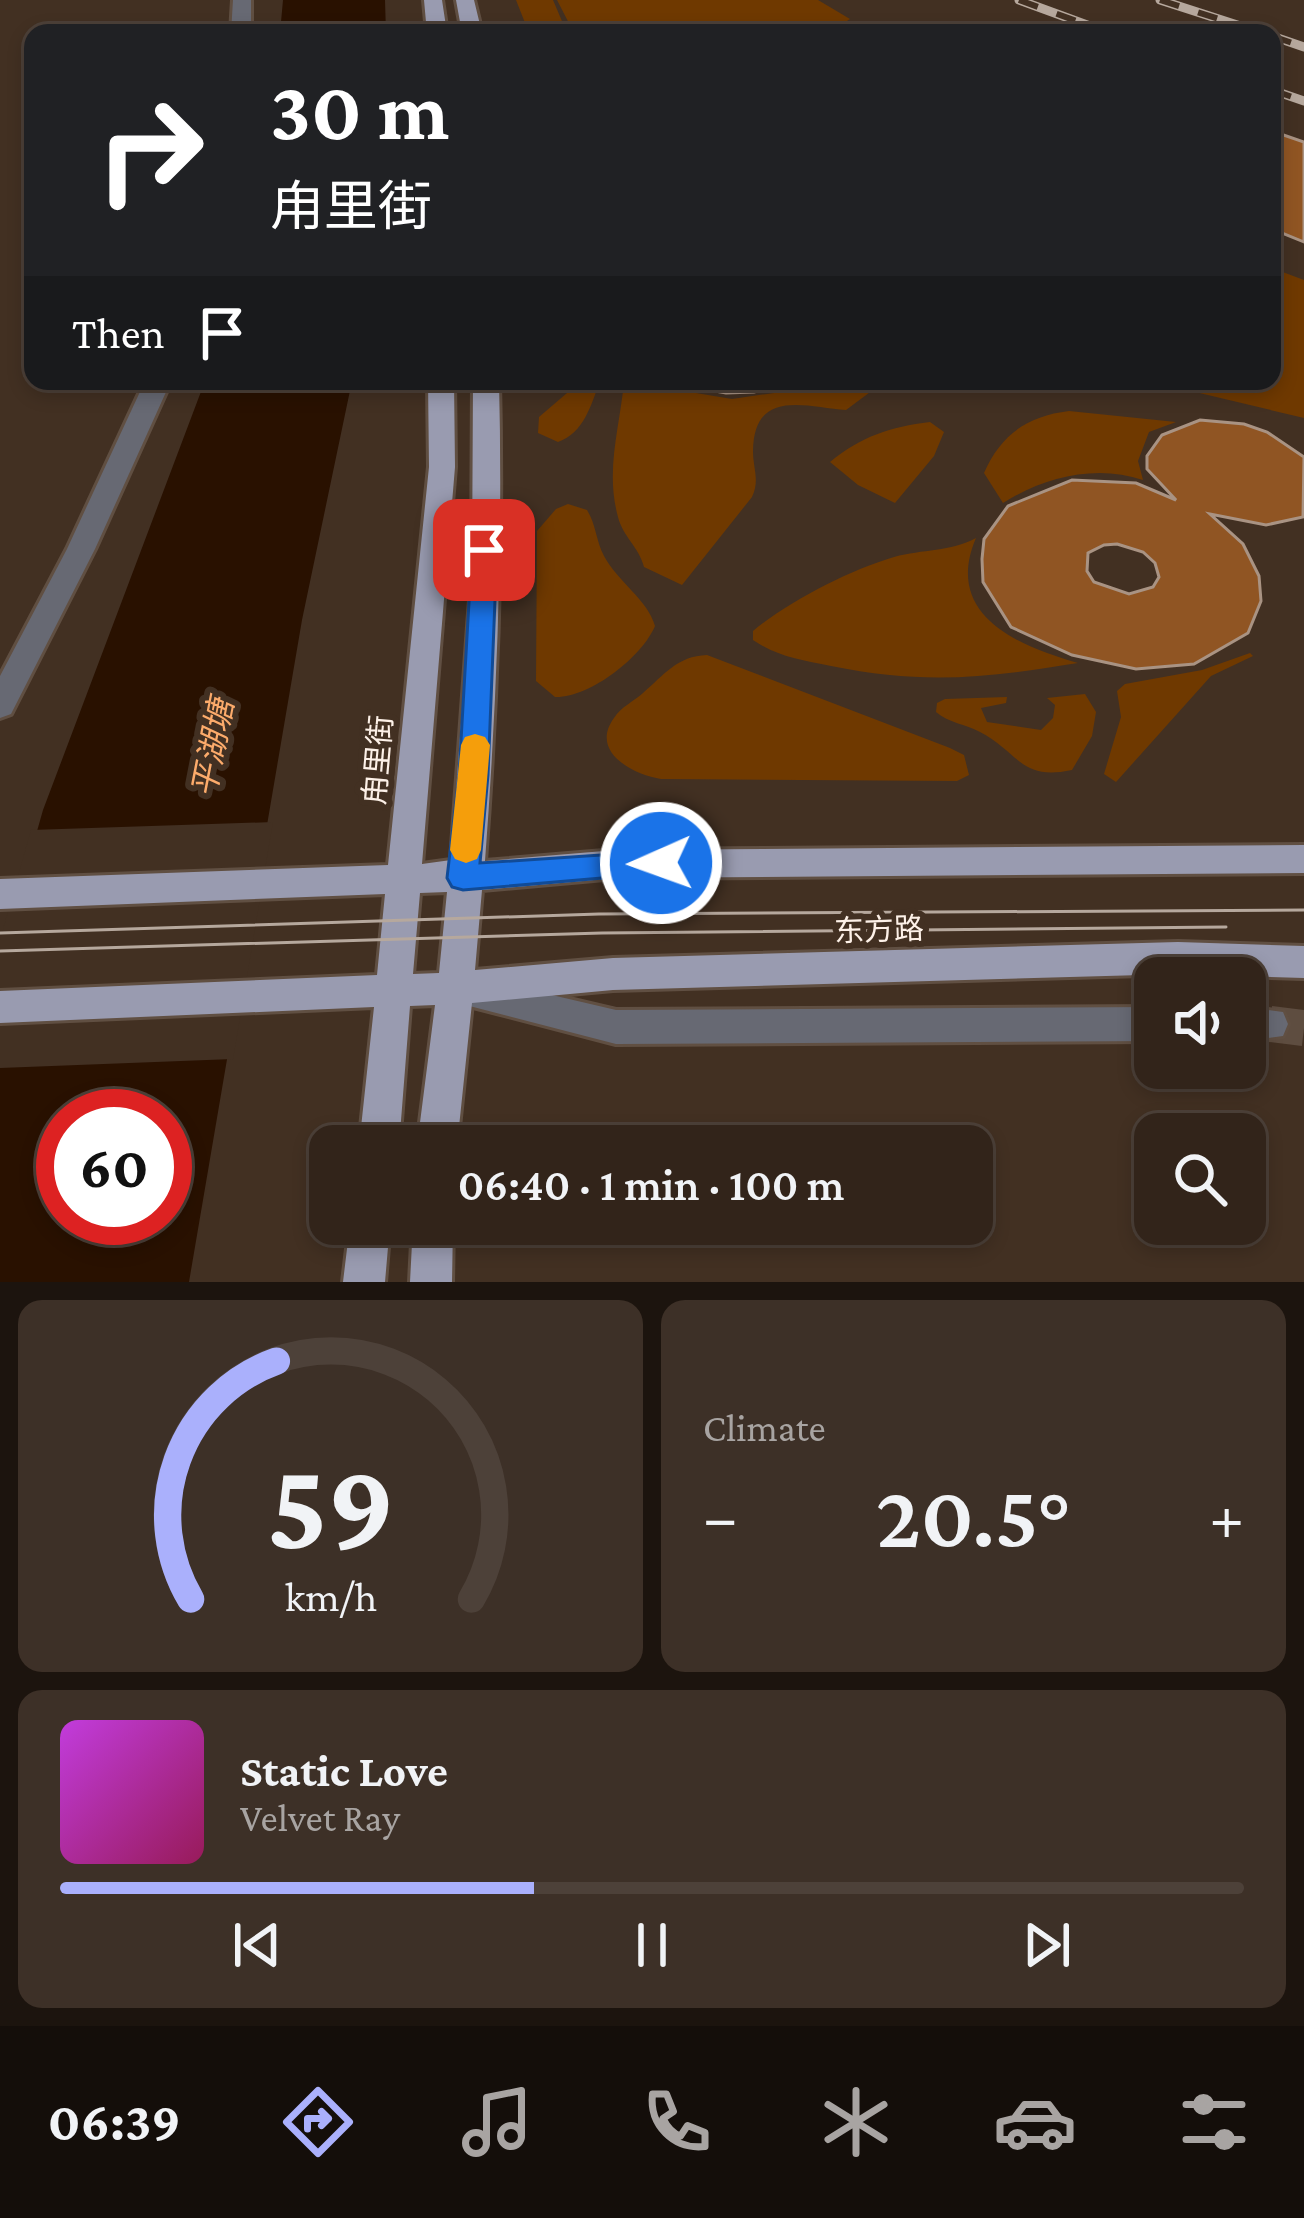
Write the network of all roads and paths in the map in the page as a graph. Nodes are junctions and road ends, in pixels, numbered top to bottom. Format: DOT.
graph roads {
  1 [pos="154,390"];
  2 [pos="441,390"];
  3 [pos="486,390"];
  4 [pos="0,706"];
  5 [pos="1304,860"];
  6 [pos="463,878"];
  7 [pos="406,879"];
  8 [pos="0,894"];
  9 [pos="1304,962"];
  10 [pos="456,988"];
  11 [pos="396,990"];
  12 [pos="0,1007"];
  13 [pos="1134,1024"];
  14 [pos="381,1125"];
  15 [pos="440,1125"];
  16 [pos="368,1245"];
  17 [pos="433,1245"];
  18 [pos="364,1282"];
  19 [pos="431,1282"];
  1 -- 4 [label="street"];
  2 -- 7 [label="main road, 甪里街"];
  3 -- 6 [label="main road"];
  5 -- 6 [label="main road"];
  6 -- 7 [label="main road"];
  6 -- 10 [label="main road"];
  7 -- 8 [label="main road"];
  7 -- 11 [label="main road, 甪里街"];
  9 -- 10 [label="main road, 东方路"];
  10 -- 11 [label="main road, 东方路"];
  10 -- 13 [label="street"];
  10 -- 15 [label="main road"];
  11 -- 12 [label="main road, 东方路"];
  11 -- 14 [label="main road, 甪里街"];
  16 -- 18 [label="main road"];
  17 -- 19 [label="main road"];
}
